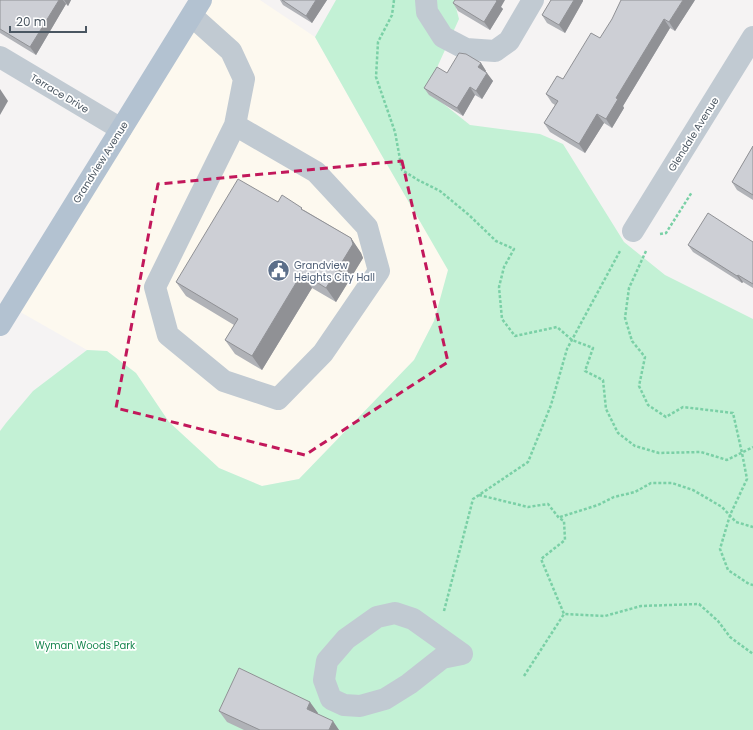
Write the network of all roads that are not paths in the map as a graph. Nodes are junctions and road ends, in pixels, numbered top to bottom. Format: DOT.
graph roads {
  1 [pos="426,0"];
  2 [pos="533,0"];
  3 [pos="197,8"];
  4 [pos="753,38"];
  5 [pos="0,57"];
  6 [pos="235,125"];
  7 [pos="121,129"];
  8 [pos="633,231"];
  9 [pos="0,325"];
  10 [pos="437,636"];
  1 -- 2 [label="street"];
  3 -- 6 [label="street"];
  3 -- 7 [label="main road, Grandview Avenue"];
  4 -- 8 [label="street, Glendale Avenue"];
  5 -- 7 [label="street, Terrace Drive"];
  6 -- 6 [label="street"];
  7 -- 9 [label="main road, Grandview Avenue"];
  10 -- 10 [label="street"];
}
